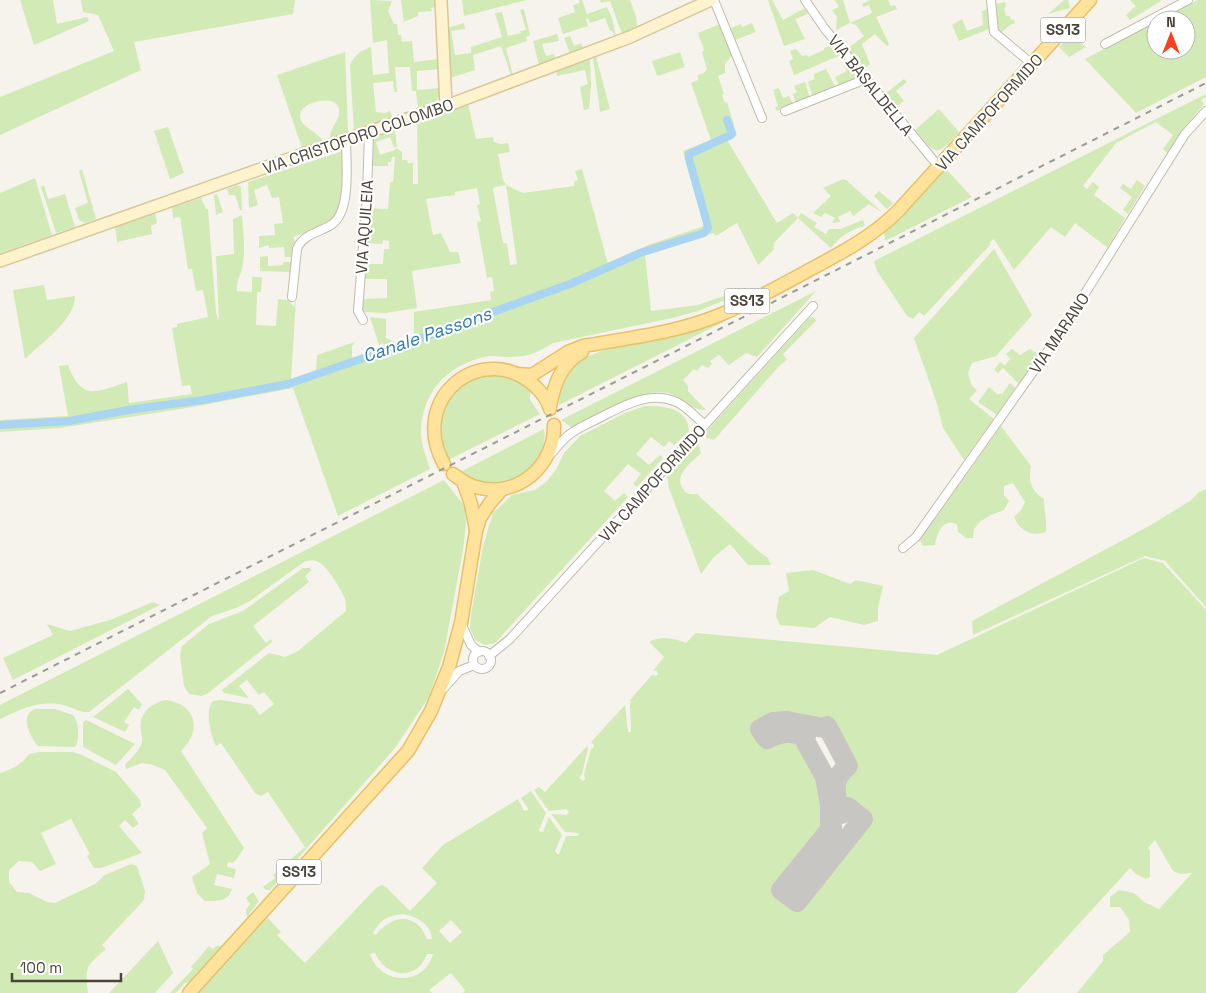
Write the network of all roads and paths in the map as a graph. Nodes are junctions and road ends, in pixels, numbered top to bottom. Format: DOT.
graph roads {
  1 [pos="441,0"];
  2 [pos="713,0"];
  3 [pos="805,0"];
  4 [pos="991,0"];
  5 [pos="1090,0"];
  6 [pos="1188,0"];
  7 [pos="1105,44"];
  8 [pos="1032,64"];
  9 [pos="866,79"];
  10 [pos="446,106"];
  11 [pos="785,111"];
  12 [pos="1206,111"];
  13 [pos="762,118"];
  14 [pos="369,133"];
  15 [pos="346,140"];
  16 [pos="940,167"];
  17 [pos="885,223"];
  18 [pos="0,261"];
  19 [pos="292,297"];
  20 [pos="813,306"];
  21 [pos="363,320"];
  22 [pos="595,344"];
  23 [pos="517,374"];
  24 [pos="554,425"];
  25 [pos="705,425"];
  26 [pos="545,462"];
  27 [pos="453,473"];
  28 [pos="502,489"];
  29 [pos="476,531"];
  30 [pos="903,548"];
  31 [pos="461,623"];
  32 [pos="479,652"];
  33 [pos="489,656"];
  34 [pos="474,665"];
  35 [pos="439,693"];
  36 [pos="189,993"];
  1 -- 10 [label="main road"];
  2 -- 10 [label="main road, VIA CRISTOFORO COLOMBO"];
  2 -- 13 [label="street"];
  3 -- 9 [label="street, VIA BASALDELLA"];
  4 -- 8 [label="street"];
  5 -- 8 [label="main road, VIA CAMPOFORMIDO / SS13"];
  6 -- 7 [label="street"];
  8 -- 16 [label="main road, VIA CAMPOFORMIDO / SS13"];
  9 -- 11 [label="street, VIA BASALDELLA"];
  9 -- 16 [label="street, VIA BASALDELLA"];
  10 -- 14 [label="main road, VIA CRISTOFORO COLOMBO"];
  12 -- 30 [label="street, VIA MARANO"];
  14 -- 15 [label="main road, VIA CRISTOFORO COLOMBO"];
  14 -- 21 [label="street, VIA AQUILEIA"];
  15 -- 18 [label="main road, VIA CRISTOFORO COLOMBO"];
  15 -- 19 [label="street"];
  16 -- 17 [label="main road, VIA CAMPOFORMIDO / SS13"];
  17 -- 22 [label="main road, SS13 / SS13"];
  20 -- 25 [label="street, VIA CAMPOFORMIDO"];
  22 -- 23 [label="main road, SS13"];
  22 -- 23 [label="main road, SS13"];
  23 -- 27 [label="main road, SS13"];
  24 -- 26 [label="main road"];
  25 -- 26 [label="street, VIA CAMPOFORMIDO"];
  25 -- 33 [label="street, VIA CAMPOFORMIDO"];
  26 -- 28 [label="main road"];
  27 -- 28 [label="main road"];
  27 -- 29 [label="main road, SS13"];
  28 -- 29 [label="main road, SS13"];
  29 -- 31 [label="main road, SS13"];
  31 -- 32 [label="street"];
  31 -- 35 [label="main road, SS13"];
  32 -- 33 [label="street"];
  32 -- 34 [label="street"];
  33 -- 34 [label="street, VIA CAMPOFORMIDO"];
  34 -- 35 [label="street"];
  35 -- 36 [label="main road, SS13"];
}
